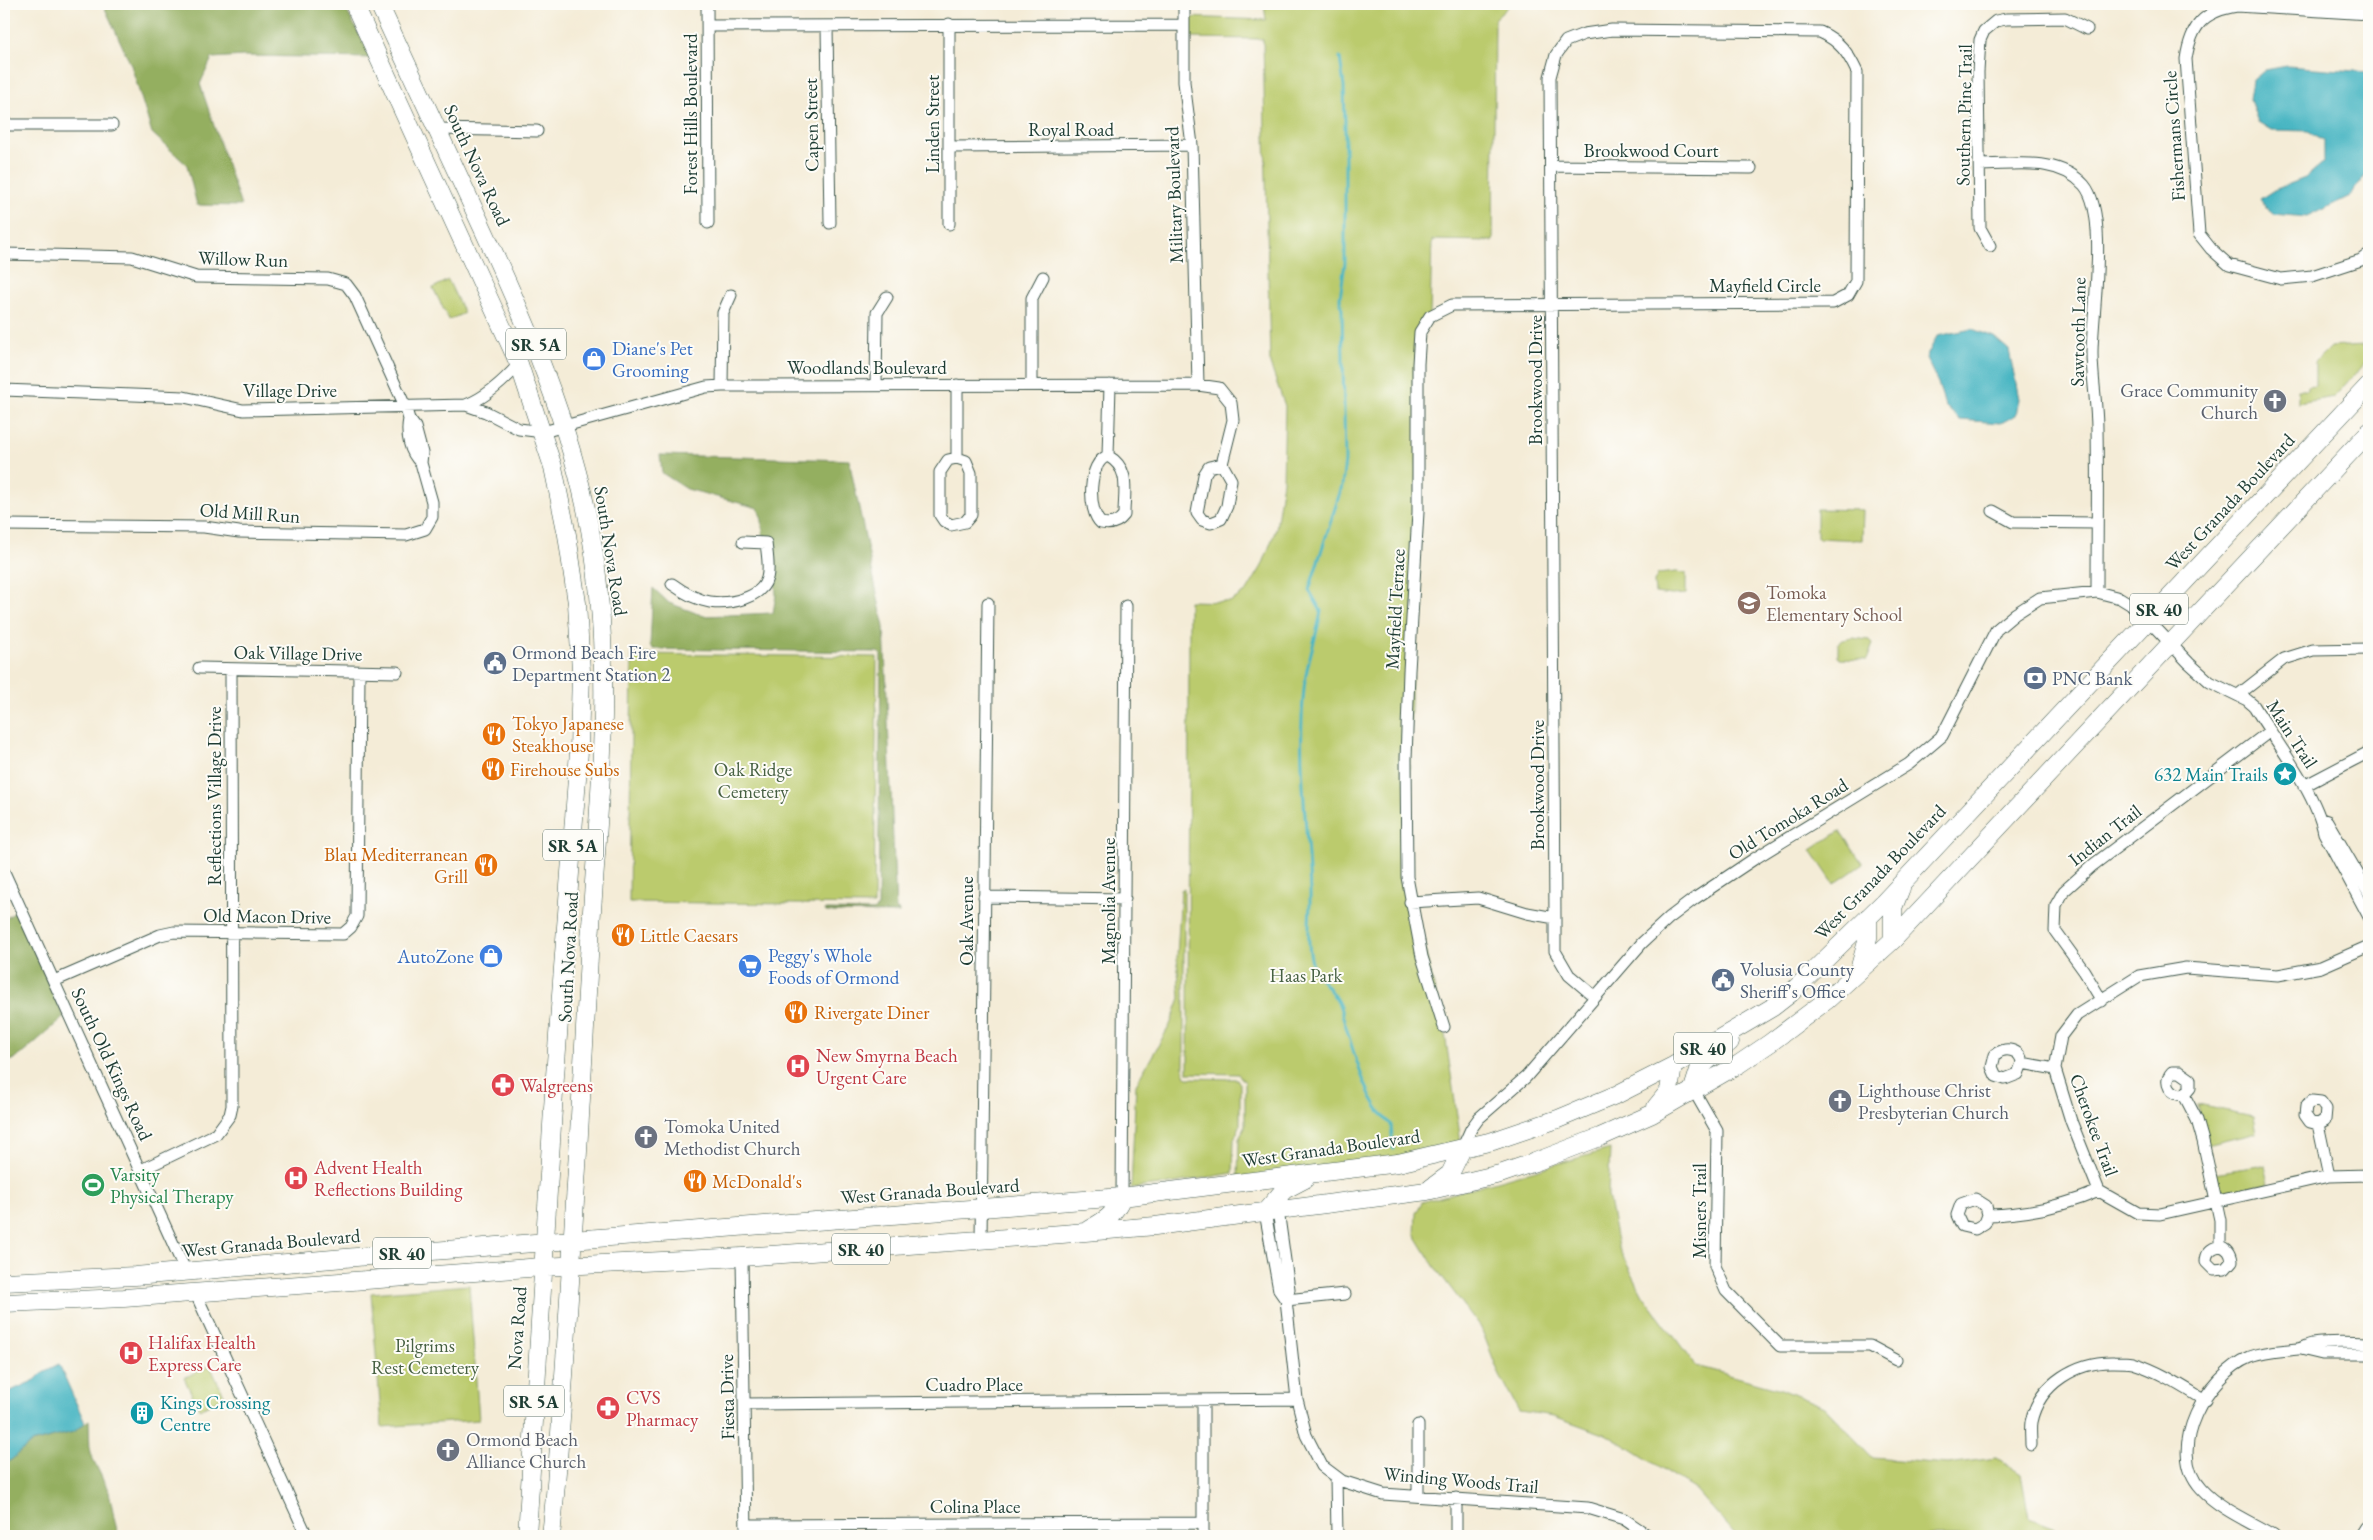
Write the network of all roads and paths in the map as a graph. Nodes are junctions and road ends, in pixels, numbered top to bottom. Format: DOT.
graph roads {
  1 [pos="354,4"];
  2 [pos="380,4"];
  3 [pos="707,4"];
  4 [pos="1184,4"];
  5 [pos="2369,14"];
  6 [pos="949,24"];
  7 [pos="1184,25"];
  8 [pos="708,26"];
  9 [pos="827,26"];
  10 [pos="2087,29"];
  11 [pos="1847,51"];
  12 [pos="404,110"];
  13 [pos="4,125"];
  14 [pos="112,125"];
  15 [pos="437,129"];
  16 [pos="537,131"];
  17 [pos="1192,145"];
  18 [pos="949,147"];
  19 [pos="1980,165"];
  20 [pos="1551,166"];
  21 [pos="1751,168"];
  22 [pos="708,223"];
  23 [pos="830,224"];
  24 [pos="949,224"];
  25 [pos="1990,246"];
  26 [pos="4,254"];
  27 [pos="2369,254"];
  28 [pos="1043,277"];
  29 [pos="731,295"];
  30 [pos="887,296"];
  31 [pos="1552,304"];
  32 [pos="519,364"];
  33 [pos="876,385"];
  34 [pos="957,385"];
  35 [pos="1032,385"];
  36 [pos="1110,385"];
  37 [pos="1198,385"];
  38 [pos="2369,385"];
  39 [pos="722,386"];
  40 [pos="4,390"];
  41 [pos="466,405"];
  42 [pos="405,406"];
  43 [pos="564,426"];
  44 [pos="543,432"];
  45 [pos="2369,432"];
  46 [pos="1108,456"];
  47 [pos="957,458"];
  48 [pos="1222,464"];
  49 [pos="1993,511"];
  50 [pos="2097,523"];
  51 [pos="4,525"];
  52 [pos="743,542"];
  53 [pos="672,584"];
  54 [pos="2097,592"];
  55 [pos="988,603"];
  56 [pos="1126,606"];
  57 [pos="2149,620"];
  58 [pos="2172,644"];
  59 [pos="2369,649"];
  60 [pos="199,668"];
  61 [pos="231,669"];
  62 [pos="359,672"];
  63 [pos="397,672"];
  64 [pos="2238,695"];
  65 [pos="580,704"];
  66 [pos="603,705"];
  67 [pos="2270,731"];
  68 [pos="2369,752"];
  69 [pos="2304,786"];
  70 [pos="2322,819"];
  71 [pos="4,872"];
  72 [pos="1904,880"];
  73 [pos="2369,893"];
  74 [pos="984,897"];
  75 [pos="1126,899"];
  76 [pos="1410,902"];
  77 [pos="2368,913"];
  78 [pos="1555,918"];
  79 [pos="1868,918"];
  80 [pos="232,933"];
  81 [pos="566,938"];
  82 [pos="1893,940"];
  83 [pos="2369,946"];
  84 [pos="1858,973"];
  85 [pos="54,981"];
  86 [pos="587,986"];
  87 [pos="1595,997"];
  88 [pos="2102,1001"];
  89 [pos="1773,1007"];
  90 [pos="1444,1027"];
  91 [pos="2022,1063"];
  92 [pos="1673,1066"];
  93 [pos="2055,1069"];
  94 [pos="1693,1089"];
  95 [pos="2184,1095"];
  96 [pos="1652,1114"];
  97 [pos="2318,1124"];
  98 [pos="1462,1149"];
  99 [pos="141,1170"];
  100 [pos="1314,1174"];
  101 [pos="2369,1175"];
  102 [pos="2329,1176"];
  103 [pos="2099,1191"];
  104 [pos="1427,1192"];
  105 [pos="1122,1197"];
  106 [pos="2216,1201"];
  107 [pos="982,1208"];
  108 [pos="1271,1211"];
  109 [pos="1988,1215"];
  110 [pos="1083,1232"];
  111 [pos="573,1240"];
  112 [pos="982,1240"];
  113 [pos="544,1242"];
  114 [pos="2220,1246"];
  115 [pos="742,1257"];
  116 [pos="571,1265"];
  117 [pos="542,1266"];
  118 [pos="236,1267"];
  119 [pos="186,1272"];
  120 [pos="76,1280"];
  121 [pos="4,1282"];
  122 [pos="4,1291"];
  123 [pos="195,1292"];
  124 [pos="1345,1294"];
  125 [pos="148,1296"];
  126 [pos="1286,1300"];
  127 [pos="4,1302"];
  128 [pos="2369,1342"];
  129 [pos="2301,1349"];
  130 [pos="2369,1354"];
  131 [pos="1896,1360"];
  132 [pos="1297,1399"];
  133 [pos="1203,1400"];
  134 [pos="2205,1400"];
  135 [pos="745,1404"];
  136 [pos="1418,1425"];
  137 [pos="2031,1445"];
  138 [pos="1336,1477"];
  139 [pos="1418,1496"];
  140 [pos="1456,1498"];
  141 [pos="1203,1523"];
  142 [pos="2369,1525"];
  143 [pos="746,1530"];
  144 [pos="307,1536"];
  145 [pos="526,1536"];
  146 [pos="551,1536"];
  147 [pos="1203,1536"];
  148 [pos="1337,1536"];
  149 [pos="1456,1536"];
  150 [pos="1649,1536"];
  151 [pos="2274,1536"];
  152 [pos="2362,1536"];
  1 -- 12 [label="main road, South Nova Road / SR 5A"];
  2 -- 15 [label="main road, South Nova Road / SR 5A"];
  3 -- 8 [label="street, Forest Hills Boulevard"];
  4 -- 7 [label="street, Military Boulevard"];
  5 -- 27 [label="street, Fishermans Circle"];
  6 -- 7 [label="street"];
  6 -- 9 [label="street"];
  6 -- 18 [label="street, Linden Street"];
  7 -- 17 [label="street, Military Boulevard"];
  8 -- 9 [label="street"];
  8 -- 22 [label="street, Forest Hills Boulevard"];
  9 -- 23 [label="street, Capen Street"];
  10 -- 19 [label="street, Southern Pine Trail"];
  11 -- 20 [label="street, Brookwood Drive"];
  11 -- 31 [label="street, Mayfield Circle"];
  12 -- 15 [label="main road"];
  12 -- 32 [label="main road, South Nova Road / SR 5A"];
  13 -- 14 [label="street"];
  15 -- 16 [label="street"];
  15 -- 43 [label="main road, South Nova Road / SR 5A"];
  17 -- 18 [label="street, Royal Road"];
  17 -- 37 [label="street, Military Boulevard"];
  18 -- 24 [label="street, Linden Street"];
  19 -- 25 [label="street, Southern Pine Trail"];
  19 -- 50 [label="street, Sawtooth Lane"];
  20 -- 21 [label="street, Brookwood Court"];
  20 -- 31 [label="street, Brookwood Drive"];
  26 -- 42 [label="street, Willow Run"];
  28 -- 35 [label="street"];
  29 -- 39 [label="street"];
  30 -- 33 [label="street"];
  31 -- 76 [label="street, Mayfield Terrace"];
  31 -- 78 [label="street, Brookwood Drive"];
  32 -- 41 [label="street"];
  32 -- 44 [label="main road, South Nova Road / SR 5A"];
  33 -- 34 [label="street, Woodlands Boulevard"];
  33 -- 39 [label="street, Woodlands Boulevard"];
  34 -- 35 [label="street, Woodlands Boulevard"];
  34 -- 47 [label="street"];
  35 -- 36 [label="street, Woodlands Boulevard"];
  36 -- 37 [label="street, Woodlands Boulevard"];
  36 -- 46 [label="street"];
  37 -- 48 [label="street, Woodlands Boulevard"];
  38 -- 57 [label="main road, West Granada Boulevard / SR 40"];
  39 -- 43 [label="street, Woodlands Boulevard"];
  40 -- 42 [label="street, Village Drive"];
  41 -- 42 [label="street, Village Drive"];
  41 -- 44 [label="street, Village Drive"];
  42 -- 51 [label="street, Old Mill Run"];
  43 -- 44 [label="street, Woodlands Boulevard"];
  43 -- 66 [label="main road, South Nova Road / SR 5A"];
  44 -- 65 [label="main road, South Nova Road / SR 5A"];
  45 -- 58 [label="main road, SR 40"];
  46 -- 46 [label="street"];
  47 -- 47 [label="street"];
  48 -- 48 [label="street"];
  49 -- 50 [label="street"];
  50 -- 54 [label="street, Sawtooth Lane"];
  52 -- 53 [label="street"];
  54 -- 57 [label="street, Old Tomoka Road"];
  54 -- 87 [label="street, Old Tomoka Road"];
  55 -- 74 [label="street, Oak Avenue"];
  56 -- 75 [label="street, Magnolia Avenue"];
  57 -- 58 [label="street, Main Trail"];
  57 -- 72 [label="main road, West Granada Boulevard / SR 40"];
  58 -- 64 [label="street, Main Trail"];
  58 -- 82 [label="main road, SR 40"];
  59 -- 64 [label="street"];
  60 -- 61 [label="street, Oak Village Drive"];
  61 -- 62 [label="street, Oak Village Drive"];
  61 -- 80 [label="street, Reflections Village Drive"];
  62 -- 63 [label="street, Oak Village Drive"];
  62 -- 80 [label="street, Old Macon Drive"];
  64 -- 67 [label="street, Main Trail"];
  65 -- 66 [label="street"];
  65 -- 81 [label="main road, South Nova Road / SR 5A"];
  66 -- 86 [label="main road, South Nova Road / SR 5A"];
  67 -- 69 [label="street, Main Trail"];
  67 -- 88 [label="street, Indian Trail"];
  68 -- 69 [label="street"];
  69 -- 70 [label="street, Main Trail"];
  70 -- 73 [label="street, Main Trail"];
  70 -- 77 [label="street, Main Trail"];
  71 -- 85 [label="street, South Old Kings Road"];
  72 -- 79 [label="main road, West Granada Boulevard / SR 40"];
  72 -- 82 [label="main road"];
  74 -- 75 [label="street"];
  74 -- 107 [label="street, Oak Avenue"];
  75 -- 105 [label="street, Magnolia Avenue"];
  76 -- 78 [label="street"];
  76 -- 90 [label="street, Mayfield Terrace"];
  78 -- 87 [label="street, Brookwood Drive"];
  79 -- 84 [label="main road"];
  79 -- 89 [label="main road, West Granada Boulevard / SR 40"];
  80 -- 85 [label="street, Old Macon Drive"];
  80 -- 99 [label="street, Reflections Village Drive"];
  81 -- 86 [label="main road"];
  81 -- 113 [label="main road, South Nova Road / SR 5A"];
  82 -- 84 [label="main road, SR 40"];
  83 -- 88 [label="street, Cherokee Trail"];
  84 -- 94 [label="main road, SR 40"];
  85 -- 99 [label="street, South Old Kings Road"];
  86 -- 111 [label="main road, South Nova Road / SR 5A"];
  87 -- 98 [label="street, Old Tomoka Road"];
  88 -- 93 [label="street, Cherokee Trail"];
  89 -- 92 [label="main road, West Granada Boulevard / SR 40"];
  89 -- 94 [label="main road"];
  91 -- 93 [label="street"];
  92 -- 96 [label="main road"];
  92 -- 98 [label="main road, West Granada Boulevard / SR 40"];
  93 -- 103 [label="street, Cherokee Trail"];
  94 -- 96 [label="main road, SR 40"];
  94 -- 131 [label="street, Misners Trail"];
  95 -- 106 [label="street"];
  96 -- 104 [label="main road, SR 40"];
  97 -- 102 [label="street"];
  98 -- 100 [label="main road, West Granada Boulevard / SR 40"];
  98 -- 104 [label="main road"];
  99 -- 119 [label="street, South Old Kings Road"];
  100 -- 105 [label="main road, West Granada Boulevard / SR 40"];
  100 -- 108 [label="main road"];
  101 -- 102 [label="street, Cherokee Trail"];
  102 -- 106 [label="street, Cherokee Trail"];
  103 -- 106 [label="street, Cherokee Trail"];
  103 -- 109 [label="street"];
  104 -- 108 [label="main road, SR 40"];
  105 -- 107 [label="main road, West Granada Boulevard / SR 40"];
  105 -- 110 [label="main road"];
  106 -- 114 [label="street"];
  107 -- 111 [label="main road, West Granada Boulevard / SR 40"];
  107 -- 112 [label="street, Oak Avenue"];
  108 -- 110 [label="main road, SR 40"];
  108 -- 126 [label="street, Winding Woods Trail"];
  110 -- 112 [label="main road, SR 40"];
  111 -- 113 [label="main road, West Granada Boulevard / SR 40"];
  111 -- 116 [label="main road, South Nova Road / SR 5A"];
  112 -- 115 [label="main road, SR 40"];
  113 -- 117 [label="main road, Nova Road / SR 5A"];
  113 -- 118 [label="main road, West Granada Boulevard / SR 40"];
  115 -- 116 [label="main road, SR 40"];
  115 -- 135 [label="street, Fiesta Drive"];
  116 -- 117 [label="main road, SR 40"];
  116 -- 146 [label="main road, SR 5A"];
  117 -- 123 [label="main road, SR 40"];
  117 -- 145 [label="main road, Nova Road / SR 5A"];
  118 -- 119 [label="main road, West Granada Boulevard / SR 40"];
  118 -- 123 [label="main road"];
  119 -- 120 [label="main road, West Granada Boulevard / SR 40"];
  119 -- 125 [label="main road"];
  120 -- 121 [label="main road, West Granada Boulevard / SR 40"];
  120 -- 122 [label="main road"];
  123 -- 125 [label="main road, SR 40"];
  123 -- 144 [label="street"];
  124 -- 126 [label="street"];
  125 -- 127 [label="main road, SR 40"];
  126 -- 132 [label="street, Winding Woods Trail"];
  128 -- 129 [label="street"];
  129 -- 130 [label="street"];
  129 -- 134 [label="street"];
  132 -- 133 [label="street, Cuadro Place"];
  132 -- 138 [label="street, Winding Woods Trail"];
  133 -- 135 [label="street, Cuadro Place"];
  133 -- 141 [label="street"];
  134 -- 137 [label="street"];
  134 -- 151 [label="street"];
  135 -- 143 [label="street, Fiesta Drive"];
  136 -- 139 [label="street"];
  138 -- 139 [label="street, Winding Woods Trail"];
  138 -- 148 [label="street"];
  139 -- 140 [label="street, Winding Woods Trail"];
  140 -- 149 [label="street"];
  140 -- 150 [label="street, Winding Woods Trail"];
  141 -- 143 [label="street, Colina Place"];
  141 -- 147 [label="street"];
  142 -- 152 [label="street"];
}
